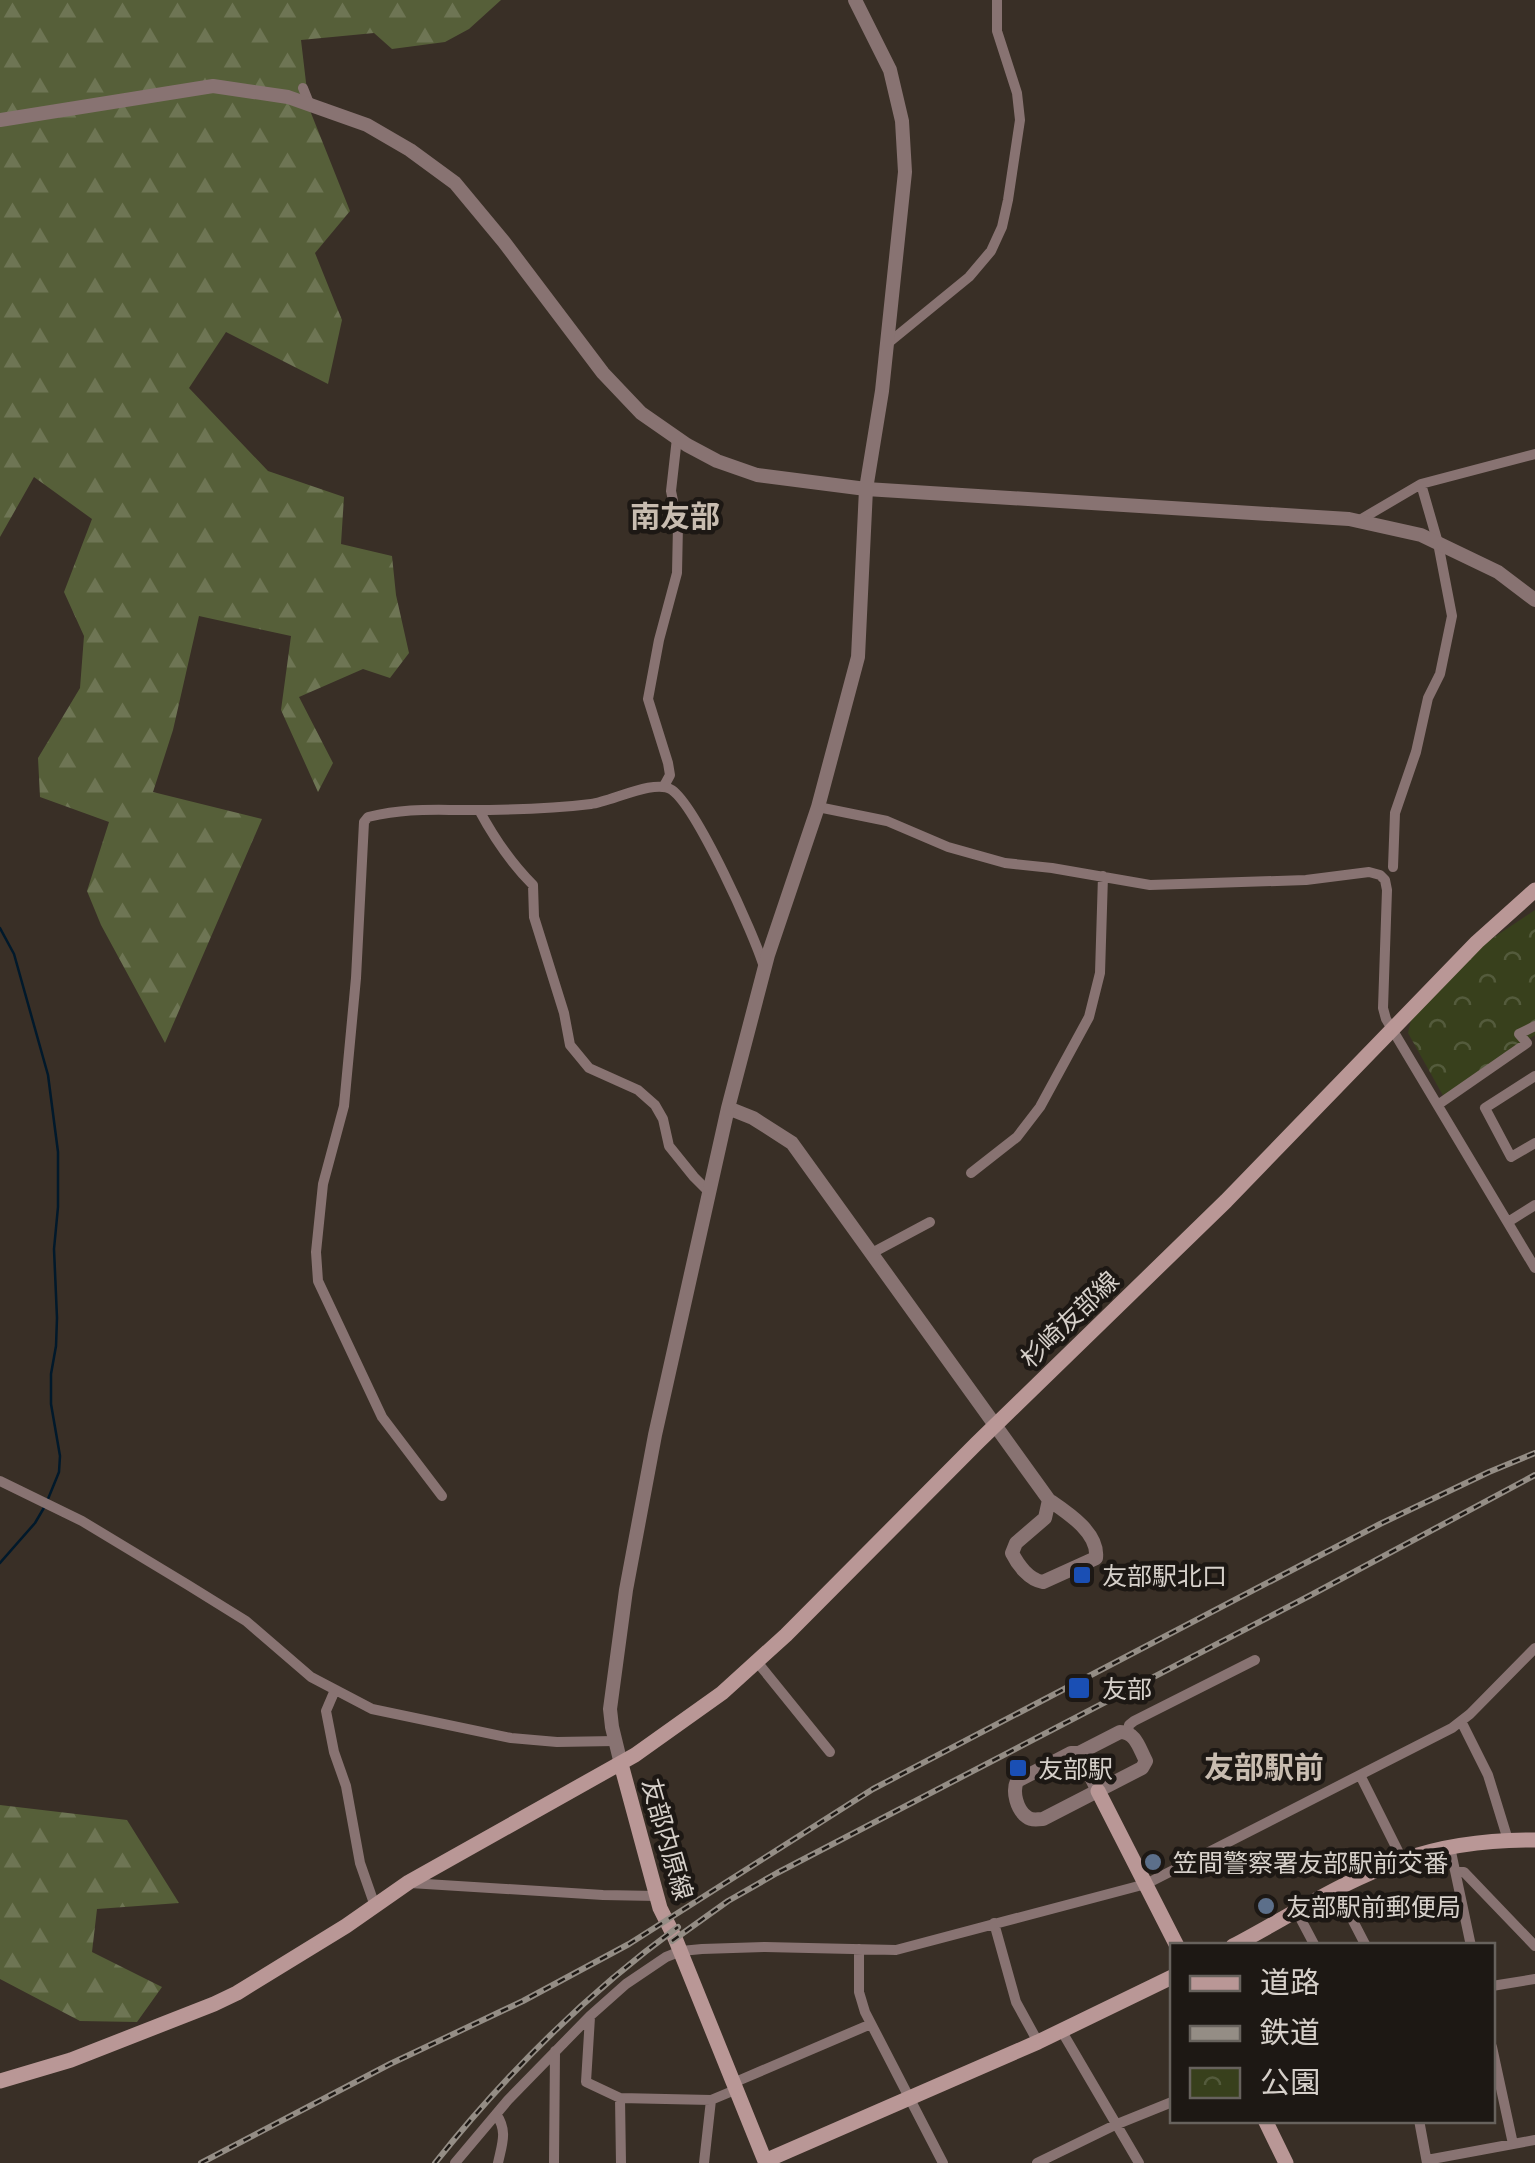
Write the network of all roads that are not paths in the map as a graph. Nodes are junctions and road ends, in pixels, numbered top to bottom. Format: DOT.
graph roads {
  1 [pos="855,0"];
  2 [pos="997,0"];
  3 [pos="0,120"];
  4 [pos="886,345"];
  5 [pos="677,438"];
  6 [pos="1535,454"];
  7 [pos="1421,484"];
  8 [pos="866,489"];
  9 [pos="1358,521"];
  10 [pos="1438,543"];
  11 [pos="1535,600"];
  12 [pos="664,786"];
  13 [pos="818,807"];
  14 [pos="479,810"];
  15 [pos="1393,867"];
  16 [pos="1103,876"];
  17 [pos="1535,890"];
  18 [pos="764,968"];
  19 [pos="1535,1026"];
  20 [pos="1392,1028"];
  21 [pos="1535,1076"];
  22 [pos="1439,1104"];
  23 [pos="728,1108"];
  24 [pos="1535,1143"];
  25 [pos="971,1173"];
  26 [pos="710,1194"];
  27 [pos="1535,1205"];
  28 [pos="930,1222"];
  29 [pos="1508,1222"];
  30 [pos="872,1252"];
  31 [pos="1535,1268"];
  32 [pos="996,1426"];
  33 [pos="0,1482"];
  34 [pos="442,1496"];
  35 [pos="1049,1500"];
  36 [pos="1066,1512"];
  37 [pos="1045,1518"];
  38 [pos="1535,1648"];
  39 [pos="1255,1660"];
  40 [pos="758,1663"];
  41 [pos="336,1690"];
  42 [pos="1461,1721"];
  43 [pos="1128,1732"];
  44 [pos="615,1741"];
  45 [pos="830,1752"];
  46 [pos="1080,1753"];
  47 [pos="621,1764"];
  48 [pos="1360,1775"];
  49 [pos="1098,1791"];
  50 [pos="1508,1840"];
  51 [pos="1535,1840"];
  52 [pos="1450,1847"];
  53 [pos="1402,1860"];
  54 [pos="1456,1872"];
  55 [pos="408,1882"];
  56 [pos="1146,1884"];
  57 [pos="1337,1890"];
  58 [pos="656,1896"];
  59 [pos="375,1906"];
  60 [pos="1297,1912"];
  61 [pos="994,1922"];
  62 [pos="1176,1943"];
  63 [pos="1243,1943"];
  64 [pos="1313,1943"];
  65 [pos="1364,1943"];
  66 [pos="1470,1943"];
  67 [pos="1535,1946"];
  68 [pos="859,1949"];
  69 [pos="681,1951"];
  70 [pos="1170,1977"];
  71 [pos="1535,1979"];
  72 [pos="1495,1986"];
  73 [pos="590,2016"];
  74 [pos="871,2024"];
  75 [pos="1062,2030"];
  76 [pos="1038,2042"];
  77 [pos="555,2050"];
  78 [pos="1495,2060"];
  79 [pos="0,2081"];
  80 [pos="734,2086"];
  81 [pos="620,2098"];
  82 [pos="910,2098"];
  83 [pos="711,2100"];
  84 [pos="1170,2103"];
  85 [pos="496,2114"];
  86 [pos="1266,2123"];
  87 [pos="1420,2123"];
  88 [pos="1115,2125"];
  89 [pos="1535,2140"];
  90 [pos="1513,2144"];
  91 [pos="765,2162"];
  92 [pos="1427,2162"];
  93 [pos="455,2163"];
  94 [pos="498,2163"];
  95 [pos="554,2163"];
  96 [pos="621,2163"];
  97 [pos="704,2163"];
  98 [pos="943,2163"];
  99 [pos="1036,2163"];
  100 [pos="1138,2163"];
  101 [pos="1286,2163"];
  1 -- 4 [label="street"];
  2 -- 4 [label="street"];
  3 -- 5 [label="street"];
  4 -- 8 [label="street"];
  5 -- 8 [label="street"];
  5 -- 12 [label="street"];
  6 -- 7 [label="street"];
  7 -- 9 [label="street"];
  7 -- 10 [label="street"];
  8 -- 9 [label="street"];
  8 -- 13 [label="street"];
  9 -- 10 [label="street"];
  10 -- 11 [label="street"];
  10 -- 15 [label="street"];
  12 -- 14 [label="street"];
  12 -- 18 [label="street"];
  13 -- 16 [label="street"];
  13 -- 18 [label="street"];
  14 -- 26 [label="street"];
  14 -- 34 [label="street"];
  16 -- 20 [label="street"];
  16 -- 25 [label="street"];
  17 -- 20 [label="main road, 杉崎友部線"];
  18 -- 23 [label="street"];
  19 -- 22 [label="street"];
  20 -- 22 [label="street"];
  20 -- 32 [label="main road, 杉崎友部線"];
  21 -- 24 [label="street"];
  22 -- 29 [label="street"];
  23 -- 26 [label="street"];
  23 -- 30 [label="street"];
  26 -- 44 [label="street"];
  27 -- 29 [label="street"];
  28 -- 30 [label="street"];
  29 -- 31 [label="street"];
  30 -- 32 [label="street"];
  32 -- 35 [label="street"];
  32 -- 40 [label="main road, 杉崎友部線"];
  33 -- 41 [label="street"];
  35 -- 36 [label="street"];
  35 -- 37 [label="street"];
  36 -- 37 [label="street"];
  36 -- 37 [label="street"];
  38 -- 42 [label="street"];
  39 -- 43 [label="street"];
  40 -- 45 [label="street"];
  40 -- 47 [label="main road, 杉崎友部線"];
  41 -- 44 [label="street"];
  41 -- 59 [label="street"];
  42 -- 48 [label="street"];
  42 -- 50 [label="street"];
  43 -- 46 [label="street"];
  43 -- 49 [label="street"];
  44 -- 47 [label="street"];
  46 -- 49 [label="street"];
  46 -- 49 [label="street"];
  47 -- 55 [label="main road, 友部内原線"];
  47 -- 58 [label="main road, 友部内原線"];
  48 -- 53 [label="street"];
  48 -- 56 [label="street"];
  49 -- 56 [label="main road"];
  50 -- 51 [label="main road"];
  50 -- 52 [label="main road"];
  52 -- 53 [label="main road"];
  52 -- 54 [label="street"];
  53 -- 57 [label="main road"];
  54 -- 66 [label="street"];
  54 -- 67 [label="street"];
  55 -- 58 [label="street"];
  55 -- 59 [label="main road, 友部内原線"];
  56 -- 61 [label="street"];
  56 -- 62 [label="main road"];
  57 -- 60 [label="main road"];
  57 -- 65 [label="street"];
  58 -- 69 [label="main road, 友部内原線"];
  59 -- 79 [label="main road, 友部内原線"];
  60 -- 63 [label="main road"];
  60 -- 64 [label="street"];
  61 -- 68 [label="street"];
  61 -- 76 [label="street"];
  68 -- 69 [label="street"];
  68 -- 74 [label="street"];
  69 -- 73 [label="street"];
  69 -- 80 [label="main road, 友部内原線"];
  70 -- 75 [label="main road, 友部内原線"];
  71 -- 72 [label="street"];
  73 -- 77 [label="street"];
  73 -- 81 [label="street"];
  74 -- 80 [label="street"];
  74 -- 82 [label="street"];
  75 -- 76 [label="main road, 友部内原線"];
  75 -- 88 [label="street"];
  76 -- 82 [label="main road, 友部内原線"];
  77 -- 85 [label="street"];
  77 -- 95 [label="street"];
  78 -- 90 [label="street"];
  80 -- 83 [label="street"];
  80 -- 91 [label="main road, 友部内原線"];
  81 -- 83 [label="street"];
  81 -- 96 [label="street"];
  82 -- 91 [label="main road, 友部内原線"];
  82 -- 98 [label="street"];
  83 -- 97 [label="street"];
  84 -- 88 [label="street"];
  85 -- 93 [label="street"];
  85 -- 94 [label="street"];
  86 -- 101 [label="main road"];
  87 -- 92 [label="street"];
  88 -- 99 [label="street"];
  88 -- 100 [label="street"];
  89 -- 90 [label="street"];
  90 -- 92 [label="street"];
}
